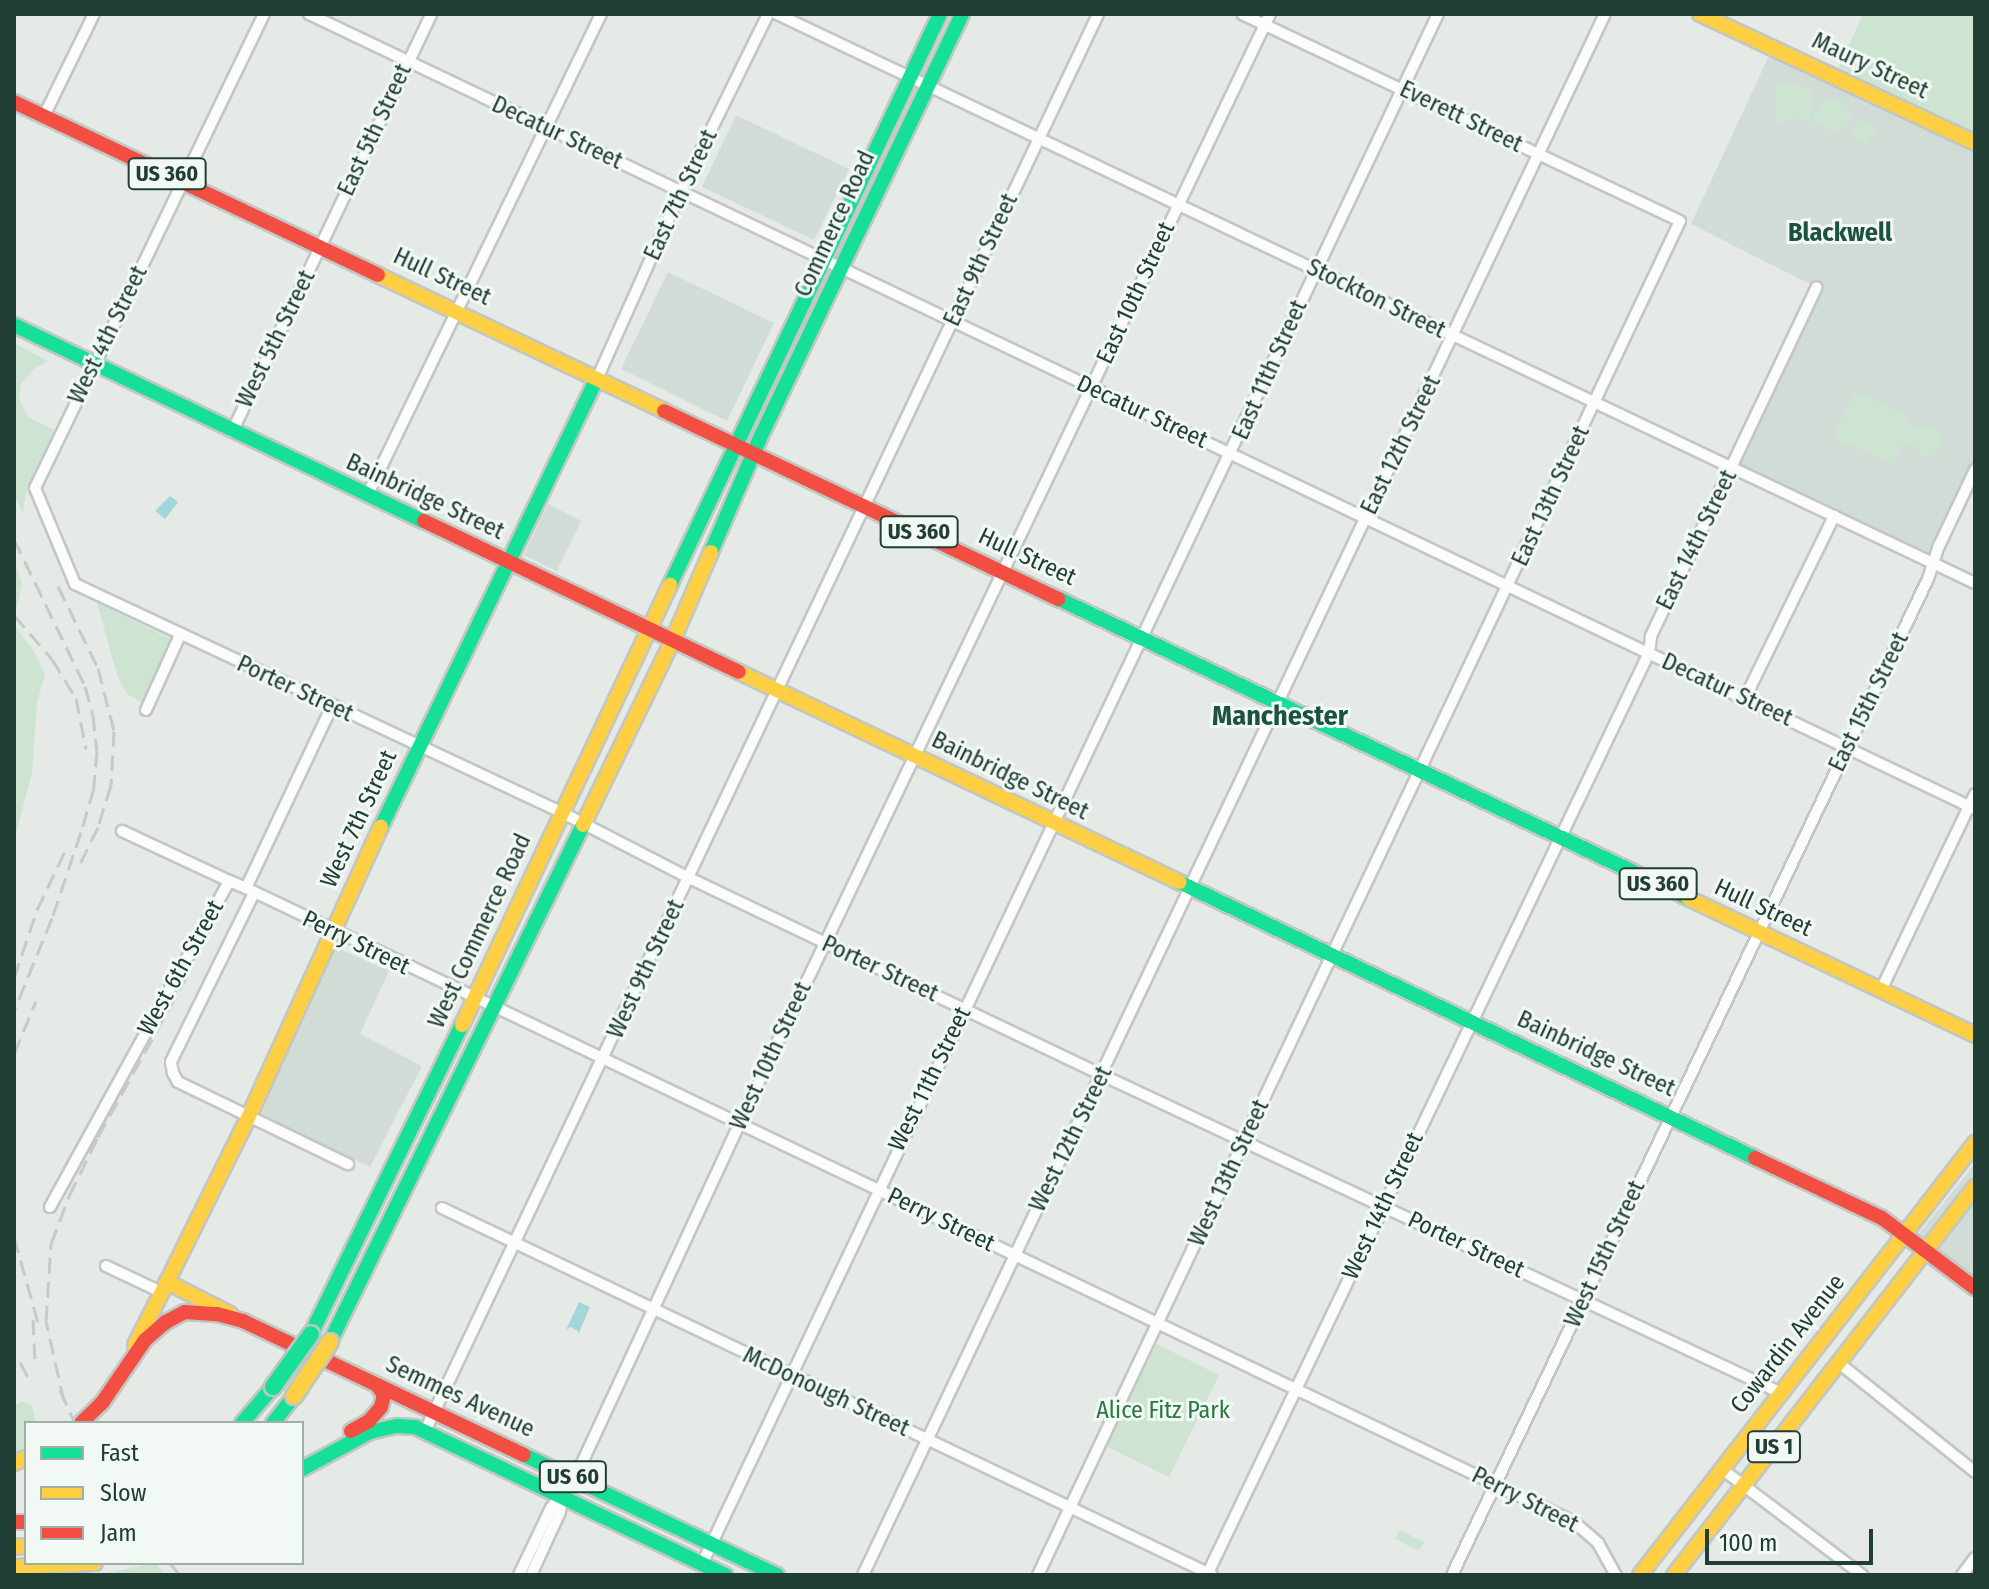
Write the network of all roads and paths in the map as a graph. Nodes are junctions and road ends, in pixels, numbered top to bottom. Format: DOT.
graph roads {
  1 [pos="94,14"];
  2 [pos="264,14"];
  3 [pos="309,14"];
  4 [pos="431,14"];
  5 [pos="601,14"];
  6 [pos="768,14"];
  7 [pos="777,14"];
  8 [pos="940,14"];
  9 [pos="962,14"];
  10 [pos="1098,14"];
  11 [pos="1242,14"];
  12 [pos="1438,14"];
  13 [pos="1605,14"];
  14 [pos="1700,14"];
  15 [pos="1267,19"];
  16 [pos="408,62"];
  17 [pos="909,77"];
  18 [pos="927,85"];
  19 [pos="1402,88"];
  20 [pos="14,102"];
  21 [pos="44,116"];
  22 [pos="547,127"];
  23 [pos="1039,138"];
  24 [pos="1975,143"];
  25 [pos="1540,155"];
  26 [pos="183,182"];
  27 [pos="681,191"];
  28 [pos="1178,204"];
  29 [pos="1680,221"];
  30 [pos="321,247"];
  31 [pos="822,260"];
  32 [pos="840,269"];
  33 [pos="1315,269"];
  34 [pos="1817,287"];
  35 [pos="458,311"];
  36 [pos="952,321"];
  37 [pos="14,325"];
  38 [pos="1453,336"];
  39 [pos="93,365"];
  40 [pos="597,379"];
  41 [pos="1091,388"];
  42 [pos="1595,402"];
  43 [pos="232,432"];
  44 [pos="734,444"];
  45 [pos="753,454"];
  46 [pos="1232,454"];
  47 [pos="1732,467"];
  48 [pos="1975,470"];
  49 [pos="35,488"];
  50 [pos="367,496"];
  51 [pos="864,506"];
  52 [pos="1834,516"];
  53 [pos="1366,519"];
  54 [pos="507,561"];
  55 [pos="1933,563"];
  56 [pos="1001,571"];
  57 [pos="1975,583"];
  58 [pos="1508,585"];
  59 [pos="650,631"];
  60 [pos="180,635"];
  61 [pos="1142,639"];
  62 [pos="672,642"];
  63 [pos="1649,653"];
  64 [pos="778,692"];
  65 [pos="1745,698"];
  66 [pos="1279,702"];
  67 [pos="332,706"];
  68 [pos="146,710"];
  69 [pos="420,746"];
  70 [pos="1848,747"];
  71 [pos="915,757"];
  72 [pos="1420,770"];
  73 [pos="1975,794"];
  74 [pos="1972,808"];
  75 [pos="563,813"];
  76 [pos="582,823"];
  77 [pos="1053,823"];
  78 [pos="122,831"];
  79 [pos="1559,836"];
  80 [pos="689,878"];
  81 [pos="229,881"];
  82 [pos="1191,888"];
  83 [pos="250,891"];
  84 [pos="332,932"];
  85 [pos="1758,932"];
  86 [pos="825,943"];
  87 [pos="1333,955"];
  88 [pos="1881,990"];
  89 [pos="474,999"];
  90 [pos="493,1008"];
  91 [pos="964,1009"];
  92 [pos="1471,1021"];
  93 [pos="1975,1035"];
  94 [pos="604,1058"];
  95 [pos="1102,1075"];
  96 [pos="249,1116"];
  97 [pos="1670,1116"];
  98 [pos="740,1123"];
  99 [pos="1244,1141"];
  100 [pos="1975,1143"];
  101 [pos="348,1164"];
  102 [pos="1975,1187"];
  103 [pos="877,1189"];
  104 [pos="1383,1205"];
  105 [pos="50,1207"];
  106 [pos="442,1208"];
  107 [pos="1905,1233"];
  108 [pos="515,1244"];
  109 [pos="1927,1249"];
  110 [pos="1016,1255"];
  111 [pos="106,1266"];
  112 [pos="164,1287"];
  113 [pos="1975,1288"];
  114 [pos="1583,1300"];
  115 [pos="652,1311"];
  116 [pos="243,1321"];
  117 [pos="1157,1323"];
  118 [pos="1839,1363"];
  119 [pos="124,1366"];
  120 [pos="790,1374"];
  121 [pos="377,1385"];
  122 [pos="1295,1389"];
  123 [pos="1781,1393"];
  124 [pos="435,1412"];
  125 [pos="86,1419"];
  126 [pos="244,1421"];
  127 [pos="275,1421"];
  128 [pos="425,1431"];
  129 [pos="928,1440"];
  130 [pos="307,1466"];
  131 [pos="1722,1469"];
  132 [pos="1975,1472"];
  133 [pos="575,1478"];
  134 [pos="1495,1484"];
  135 [pos="1745,1485"];
  136 [pos="562,1497"];
  137 [pos="1069,1507"];
  138 [pos="711,1544"];
  139 [pos="1975,1558"];
  140 [pos="702,1564"];
  141 [pos="54,1565"];
  142 [pos="14,1567"];
  143 [pos="1209,1574"];
  144 [pos="519,1575"];
  145 [pos="531,1575"];
  146 [pos="725,1575"];
  147 [pos="777,1575"];
  148 [pos="863,1575"];
  149 [pos="1038,1575"];
  150 [pos="1452,1575"];
  151 [pos="1616,1575"];
  152 [pos="1640,1575"];
  153 [pos="1674,1575"];
  154 [pos="1862,1575"];
  155 [pos="1962,1575"];
  1 -- 21 [label="street"];
  2 -- 26 [label="street, West 4th Street"];
  3 -- 16 [label="street, Decatur Street"];
  4 -- 16 [label="street, East 5th Street"];
  5 -- 22 [label="street"];
  6 -- 27 [label="street, East 7th Street"];
  7 -- 17 [label="street, Stockton Street"];
  8 -- 17 [label="main road, Commerce Road"];
  9 -- 18 [label="main road, Commerce Road"];
  10 -- 23 [label="street, East 9th Street"];
  11 -- 15 [label="street, Everett Street"];
  12 -- 19 [label="street, East 11th Street"];
  13 -- 25 [label="street, East 12th Street"];
  14 -- 24 [label="main road, Maury Street"];
  15 -- 19 [label="street, Everett Street"];
  15 -- 28 [label="street, East 10th Street"];
  16 -- 22 [label="street, Decatur Street"];
  16 -- 30 [label="street, East 5th Street"];
  17 -- 18 [label="street, Stockton Street"];
  17 -- 31 [label="main road, Commerce Road"];
  18 -- 23 [label="street, Stockton Street"];
  18 -- 32 [label="main road, Commerce Road"];
  19 -- 25 [label="street, Everett Street"];
  19 -- 33 [label="street, East 11th Street"];
  20 -- 21 [label="main road, Hull Street / US 360"];
  21 -- 26 [label="main road, Hull Street / US 360"];
  22 -- 27 [label="street, Decatur Street"];
  22 -- 35 [label="street"];
  23 -- 28 [label="street, Stockton Street"];
  23 -- 36 [label="street, East 9th Street"];
  25 -- 29 [label="street, Everett Street"];
  25 -- 38 [label="street, East 12th Street"];
  26 -- 30 [label="main road, Hull Street / US 360"];
  26 -- 39 [label="street, West 4th Street"];
  27 -- 31 [label="street, Decatur Street"];
  27 -- 40 [label="street, East 7th Street"];
  28 -- 33 [label="street, Stockton Street"];
  28 -- 41 [label="street, East 10th Street"];
  29 -- 42 [label="street, East 13th Street"];
  30 -- 35 [label="main road, Hull Street / US 360"];
  30 -- 43 [label="street, West 5th Street"];
  31 -- 32 [label="street, Decatur Street"];
  31 -- 44 [label="main road, Commerce Road"];
  32 -- 36 [label="street, Decatur Street"];
  32 -- 45 [label="main road, Commerce Road"];
  33 -- 38 [label="street, Stockton Street"];
  33 -- 46 [label="street, East 11th Street"];
  34 -- 47 [label="street, East 14th Street"];
  35 -- 40 [label="main road, Hull Street / US 360"];
  35 -- 50 [label="street"];
  36 -- 41 [label="street, Decatur Street"];
  36 -- 51 [label="street, East 9th Street"];
  37 -- 39 [label="main road, Bainbridge Street"];
  38 -- 42 [label="street, Stockton Street"];
  38 -- 53 [label="street, East 12th Street"];
  39 -- 43 [label="main road, Bainbridge Street"];
  39 -- 49 [label="street, West 4th Street"];
  40 -- 44 [label="main road, Hull Street / US 360"];
  40 -- 54 [label="main road, West 7th Street"];
  41 -- 46 [label="street, Decatur Street"];
  41 -- 56 [label="street, East 10th Street"];
  42 -- 47 [label="street, Stockton Street"];
  42 -- 58 [label="street, East 13th Street"];
  43 -- 50 [label="main road, Bainbridge Street"];
  44 -- 45 [label="main road, Hull Street / US 360"];
  44 -- 59 [label="main road, West Commerce Road"];
  45 -- 51 [label="main road, Hull Street / US 360"];
  45 -- 62 [label="main road, West Commerce Road"];
  46 -- 53 [label="street, Decatur Street"];
  46 -- 61 [label="street, East 11th Street"];
  47 -- 52 [label="street, Stockton Street"];
  47 -- 63 [label="street, East 14th Street"];
  48 -- 55 [label="street, East 15th Street"];
  49 -- 60 [label="street, Porter Street"];
  50 -- 54 [label="main road, Bainbridge Street"];
  51 -- 56 [label="main road, Hull Street / US 360"];
  51 -- 64 [label="street, West 9th Street"];
  52 -- 55 [label="street, Stockton Street"];
  52 -- 65 [label="street"];
  53 -- 58 [label="street, Decatur Street"];
  53 -- 66 [label="street, East 12th Street"];
  54 -- 59 [label="main road, Bainbridge Street"];
  54 -- 69 [label="main road, West 7th Street"];
  55 -- 57 [label="street, Stockton Street"];
  55 -- 70 [label="street, East 15th Street"];
  56 -- 61 [label="main road, Hull Street / US 360"];
  56 -- 71 [label="street, West 10th Street"];
  58 -- 63 [label="street, Decatur Street"];
  58 -- 72 [label="street, East 13th Street"];
  59 -- 62 [label="main road, Bainbridge Street"];
  59 -- 75 [label="main road, West Commerce Road"];
  60 -- 67 [label="street, Porter Street"];
  60 -- 68 [label="street"];
  61 -- 66 [label="main road, Hull Street / US 360"];
  61 -- 77 [label="street, West 11th Street"];
  62 -- 64 [label="main road, Bainbridge Street"];
  62 -- 76 [label="main road, West Commerce Road"];
  63 -- 65 [label="street, Decatur Street"];
  63 -- 79 [label="street, East 14th Street"];
  64 -- 71 [label="main road, Bainbridge Street"];
  64 -- 80 [label="street, West 9th Street"];
  65 -- 70 [label="street, Decatur Street"];
  66 -- 72 [label="main road, Hull Street / US 360"];
  66 -- 82 [label="street, West 12th Street"];
  67 -- 69 [label="street, Porter Street"];
  67 -- 83 [label="street, West 6th Street"];
  69 -- 75 [label="street, Porter Street"];
  69 -- 84 [label="main road, West 7th Street"];
  70 -- 74 [label="street, Decatur Street"];
  70 -- 85 [label="street, East 15th Street"];
  71 -- 77 [label="main road, Bainbridge Street"];
  71 -- 86 [label="street, West 10th Street"];
  72 -- 79 [label="main road, Hull Street / US 360"];
  72 -- 87 [label="street, West 13th Street"];
  73 -- 74 [label="street"];
  74 -- 88 [label="street"];
  75 -- 76 [label="street, Porter Street"];
  75 -- 89 [label="main road, West Commerce Road"];
  76 -- 80 [label="street, Porter Street"];
  76 -- 90 [label="main road, West Commerce Road"];
  77 -- 82 [label="main road, Bainbridge Street"];
  77 -- 91 [label="street, West 11th Street"];
  78 -- 81 [label="street"];
  79 -- 85 [label="main road, Hull Street / US 360"];
  79 -- 92 [label="street, West 14th Street"];
  80 -- 86 [label="street, Porter Street"];
  80 -- 94 [label="street, West 9th Street"];
  81 -- 83 [label="street, West 6th Street"];
  81 -- 105 [label="street, West 6th Street"];
  82 -- 87 [label="main road, Bainbridge Street"];
  82 -- 95 [label="street, West 12th Street"];
  83 -- 84 [label="street, Perry Street"];
  83 -- 96 [label="street"];
  84 -- 89 [label="street, Perry Street"];
  84 -- 96 [label="main road, West 7th Street"];
  85 -- 88 [label="main road, Hull Street / US 360"];
  85 -- 97 [label="street, West 15th Street"];
  86 -- 91 [label="street, Porter Street"];
  86 -- 98 [label="street, West 10th Street"];
  87 -- 92 [label="main road, Bainbridge Street"];
  87 -- 99 [label="street, West 13th Street"];
  88 -- 93 [label="main road, Hull Street / US 360"];
  89 -- 90 [label="street, Perry Street"];
  89 -- 126 [label="main road, West Commerce Road, bridge"];
  90 -- 94 [label="street, Perry Street"];
  90 -- 127 [label="main road, West Commerce Road, bridge"];
  91 -- 95 [label="street, Porter Street"];
  91 -- 103 [label="street, West 11th Street"];
  92 -- 97 [label="main road, Bainbridge Street"];
  92 -- 104 [label="street, West 14th Street"];
  94 -- 98 [label="street, Perry Street"];
  94 -- 108 [label="street, West 9th Street"];
  95 -- 99 [label="street, Porter Street"];
  95 -- 110 [label="street, West 12th Street"];
  96 -- 101 [label="street"];
  96 -- 112 [label="main road, West 7th Street"];
  97 -- 107 [label="main road, Bainbridge Street"];
  97 -- 114 [label="street, West 15th Street"];
  98 -- 103 [label="street, Perry Street"];
  98 -- 115 [label="street, West 10th Street"];
  99 -- 104 [label="street, Porter Street"];
  99 -- 117 [label="street, West 13th Street"];
  100 -- 107 [label="main road, Cowardin Avenue / US 1"];
  102 -- 109 [label="main road, US 1"];
  103 -- 110 [label="street, Perry Street"];
  103 -- 120 [label="street, West 11th Street"];
  104 -- 114 [label="street, Porter Street"];
  104 -- 122 [label="street, West 14th Street"];
  106 -- 108 [label="street, McDonough Street"];
  107 -- 109 [label="main road, Bainbridge Street"];
  107 -- 123 [label="main road, Cowardin Avenue / US 1"];
  108 -- 115 [label="street, McDonough Street"];
  108 -- 124 [label="street, West 9th Street"];
  109 -- 113 [label="main road, Bainbridge Street"];
  109 -- 118 [label="main road, US 1"];
  110 -- 117 [label="street, Perry Street"];
  110 -- 129 [label="street, West 12th Street"];
  111 -- 112 [label="street"];
  112 -- 116 [label="main road, Semmes Avenue"];
  112 -- 119 [label="main road, West 7th Street"];
  114 -- 123 [label="street, Porter Street"];
  114 -- 134 [label="street, West 15th Street"];
  115 -- 120 [label="street, McDonough Street"];
  115 -- 133 [label="street, West 10th Street"];
  116 -- 119 [label="main road, US 60"];
  116 -- 121 [label="main road, Semmes Avenue / US 60"];
  117 -- 122 [label="street, Perry Street"];
  117 -- 137 [label="street, West 13th Street"];
  118 -- 132 [label="street"];
  118 -- 135 [label="main road, US 1"];
  119 -- 125 [label="main road, US 60"];
  120 -- 129 [label="street, McDonough Street"];
  120 -- 138 [label="street, West 11th Street"];
  121 -- 124 [label="main road, Semmes Avenue / US 60"];
  121 -- 130 [label="main road"];
  122 -- 134 [label="street, Perry Street"];
  122 -- 143 [label="street, West 14th Street"];
  123 -- 131 [label="main road, Cowardin Avenue / US 1"];
  124 -- 128 [label="street, West 9th Street"];
  124 -- 133 [label="main road, Semmes Avenue / US 60"];
  128 -- 130 [label="main road, US 60"];
  128 -- 136 [label="main road, Semmes Avenue / US 60"];
  129 -- 137 [label="street, McDonough Street"];
  129 -- 148 [label="street, West 12th Street"];
  131 -- 135 [label="street"];
  131 -- 152 [label="main road, Cowardin Avenue / US 1"];
  133 -- 136 [label="street, West 10th Street"];
  133 -- 138 [label="main road, Semmes Avenue / US 60"];
  134 -- 150 [label="street, West 15th Street"];
  134 -- 151 [label="street, Perry Street"];
  135 -- 153 [label="main road, US 1"];
  135 -- 154 [label="street"];
  136 -- 140 [label="main road, Semmes Avenue / US 60"];
  136 -- 144 [label="street, West 10th Street"];
  136 -- 145 [label="street, West 10th Street"];
  137 -- 143 [label="street, McDonough Street"];
  137 -- 149 [label="street, West 13th Street"];
  138 -- 140 [label="street, West 11th Street"];
  138 -- 147 [label="main road, Semmes Avenue / US 60"];
  139 -- 155 [label="street"];
  140 -- 146 [label="main road, Semmes Avenue / US 60"];
  141 -- 142 [label="main road"];
}
